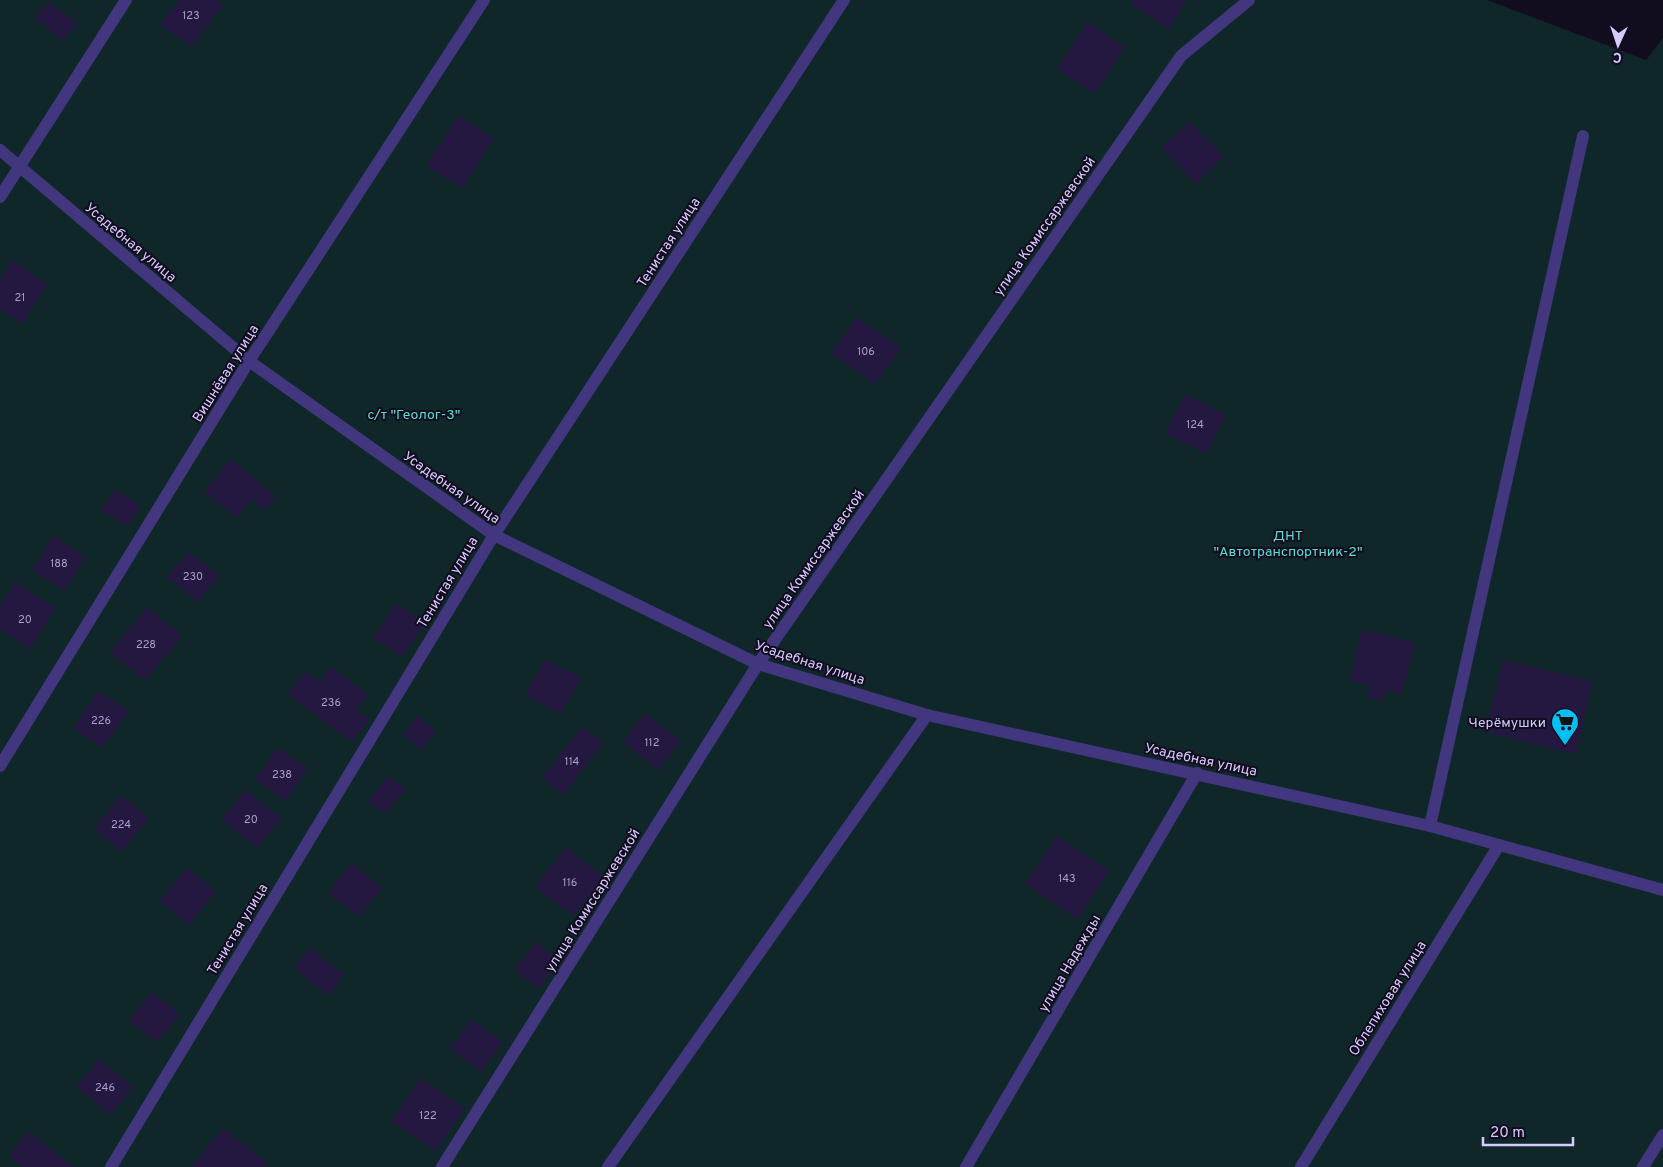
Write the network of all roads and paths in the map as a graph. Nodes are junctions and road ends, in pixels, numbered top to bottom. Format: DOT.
graph roads {
  1 [pos="126,0"];
  2 [pos="484,0"];
  3 [pos="844,0"];
  4 [pos="1249,0"];
  5 [pos="1583,136"];
  6 [pos="0,150"];
  7 [pos="19,166"];
  8 [pos="0,196"];
  9 [pos="249,361"];
  10 [pos="494,535"];
  11 [pos="758,664"];
  12 [pos="927,715"];
  13 [pos="0,766"];
  14 [pos="1197,773"];
  15 [pos="1430,826"];
  16 [pos="1499,845"];
  17 [pos="1663,890"];
  18 [pos="1663,1135"];
  19 [pos="111,1167"];
  20 [pos="442,1167"];
  21 [pos="608,1167"];
  22 [pos="966,1167"];
  23 [pos="1300,1167"];
  24 [pos="1643,1167"];
  1 -- 7 [label="street"];
  2 -- 9 [label="street, Вишнёвая улица"];
  3 -- 10 [label="street, Тенистая улица"];
  4 -- 11 [label="street, улица Комиссаржевской"];
  5 -- 15 [label="street"];
  6 -- 7 [label="street, Усадебная улица"];
  7 -- 8 [label="street"];
  7 -- 9 [label="street, Усадебная улица"];
  9 -- 10 [label="street, Усадебная улица"];
  9 -- 13 [label="street, Вишнёвая улица"];
  10 -- 11 [label="street, Усадебная улица"];
  10 -- 19 [label="street, Тенистая улица"];
  11 -- 12 [label="street, Усадебная улица"];
  11 -- 20 [label="street, улица Комиссаржевской"];
  12 -- 14 [label="street, Усадебная улица"];
  12 -- 21 [label="street"];
  14 -- 15 [label="street, Усадебная улица"];
  14 -- 22 [label="street, улица Надежды"];
  15 -- 16 [label="street, Усадебная улица"];
  16 -- 17 [label="street, Усадебная улица"];
  16 -- 23 [label="street, Облепиховая улица"];
  18 -- 24 [label="street"];
}
